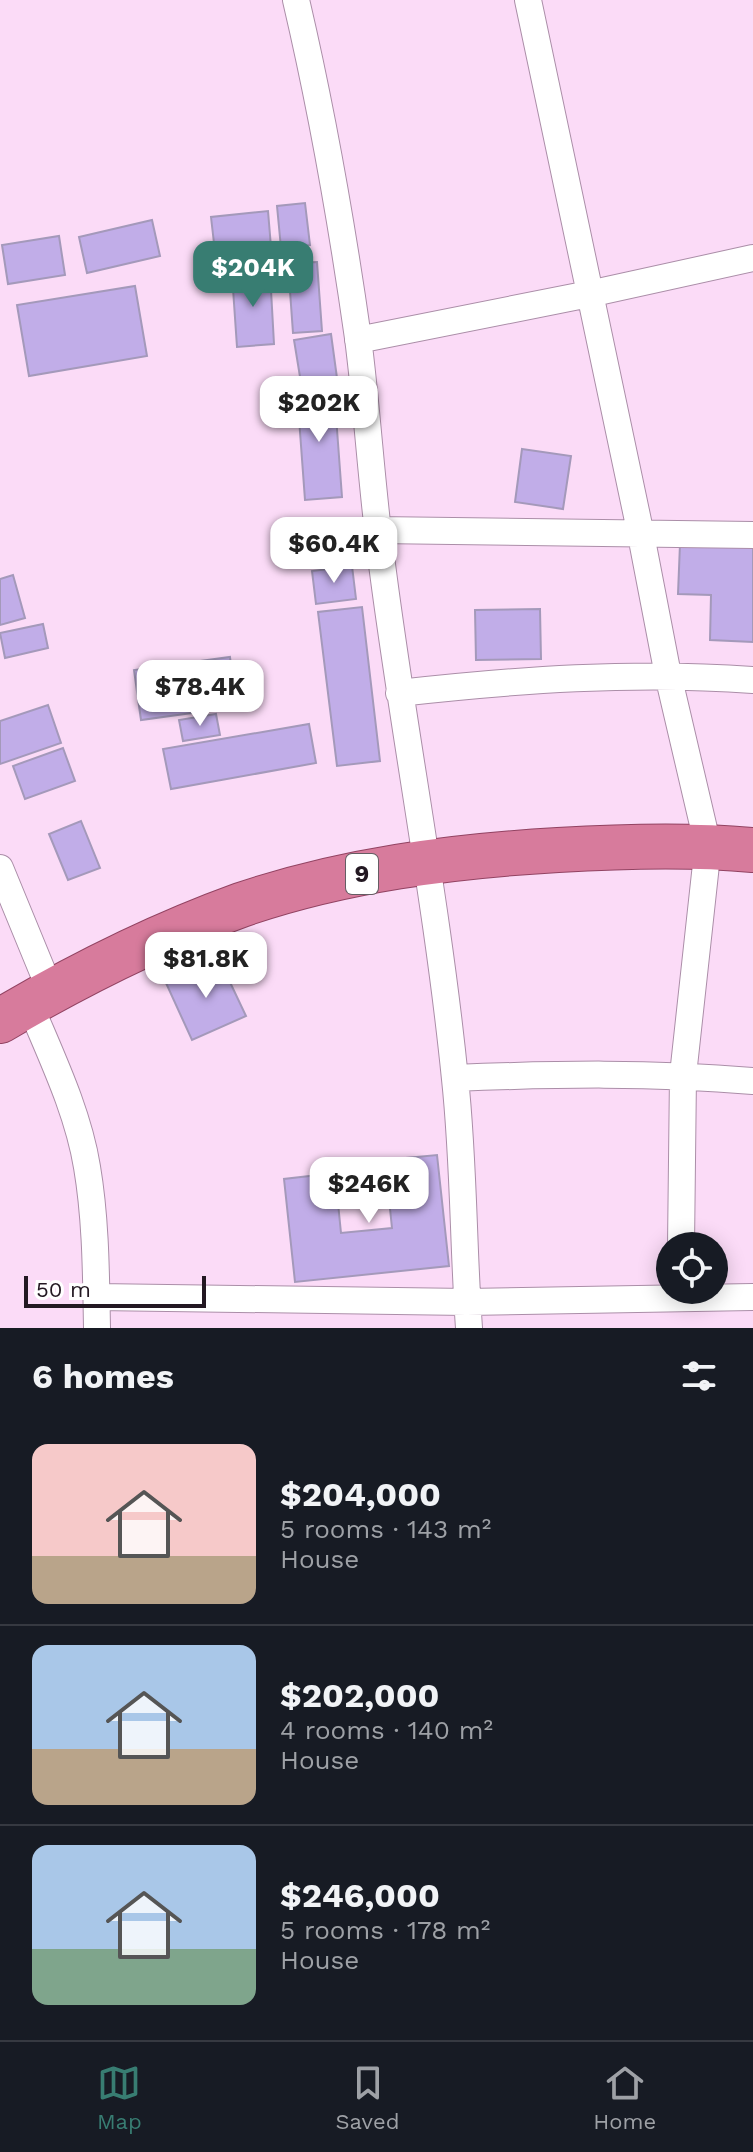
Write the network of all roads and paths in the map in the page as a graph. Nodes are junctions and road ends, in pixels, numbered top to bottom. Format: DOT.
graph roads {
  1 [pos="296,0"];
  2 [pos="528,0"];
  3 [pos="753,258"];
  4 [pos="589,294"];
  5 [pos="358,340"];
  6 [pos="377,530"];
  7 [pos="641,535"];
  8 [pos="753,535"];
  9 [pos="668,675"];
  10 [pos="753,680"];
  11 [pos="399,693"];
  12 [pos="708,846"];
  13 [pos="753,850"];
  14 [pos="426,862"];
  15 [pos="0,868"];
  16 [pos="27,1005"];
  17 [pos="683,1075"];
  18 [pos="455,1078"];
  19 [pos="753,1081"];
  20 [pos="681,1232"];
  21 [pos="656,1295"];
  22 [pos="728,1296"];
  23 [pos="97,1297"];
  24 [pos="753,1297"];
  25 [pos="467,1302"];
  26 [pos="97,1328"];
  27 [pos="469,1328"];
  1 -- 5 [label="street"];
  2 -- 4 [label="street"];
  3 -- 4 [label="street"];
  4 -- 5 [label="street"];
  4 -- 7 [label="street"];
  5 -- 6 [label="street"];
  6 -- 7 [label="street"];
  6 -- 11 [label="street"];
  7 -- 8 [label="street"];
  7 -- 9 [label="street"];
  9 -- 10 [label="street"];
  9 -- 11 [label="street"];
  9 -- 12 [label="street"];
  11 -- 14 [label="street"];
  12 -- 13 [label="highway, 9"];
  12 -- 14 [label="highway, 9"];
  12 -- 17 [label="street"];
  14 -- 16 [label="highway, 9"];
  14 -- 18 [label="street"];
  15 -- 16 [label="street"];
  16 -- 23 [label="street"];
  17 -- 18 [label="street"];
  17 -- 19 [label="street"];
  17 -- 20 [label="street"];
  18 -- 25 [label="street"];
  21 -- 25 [label="street"];
  22 -- 24 [label="street"];
  23 -- 25 [label="street"];
  23 -- 26 [label="street"];
  25 -- 27 [label="street"];
}
